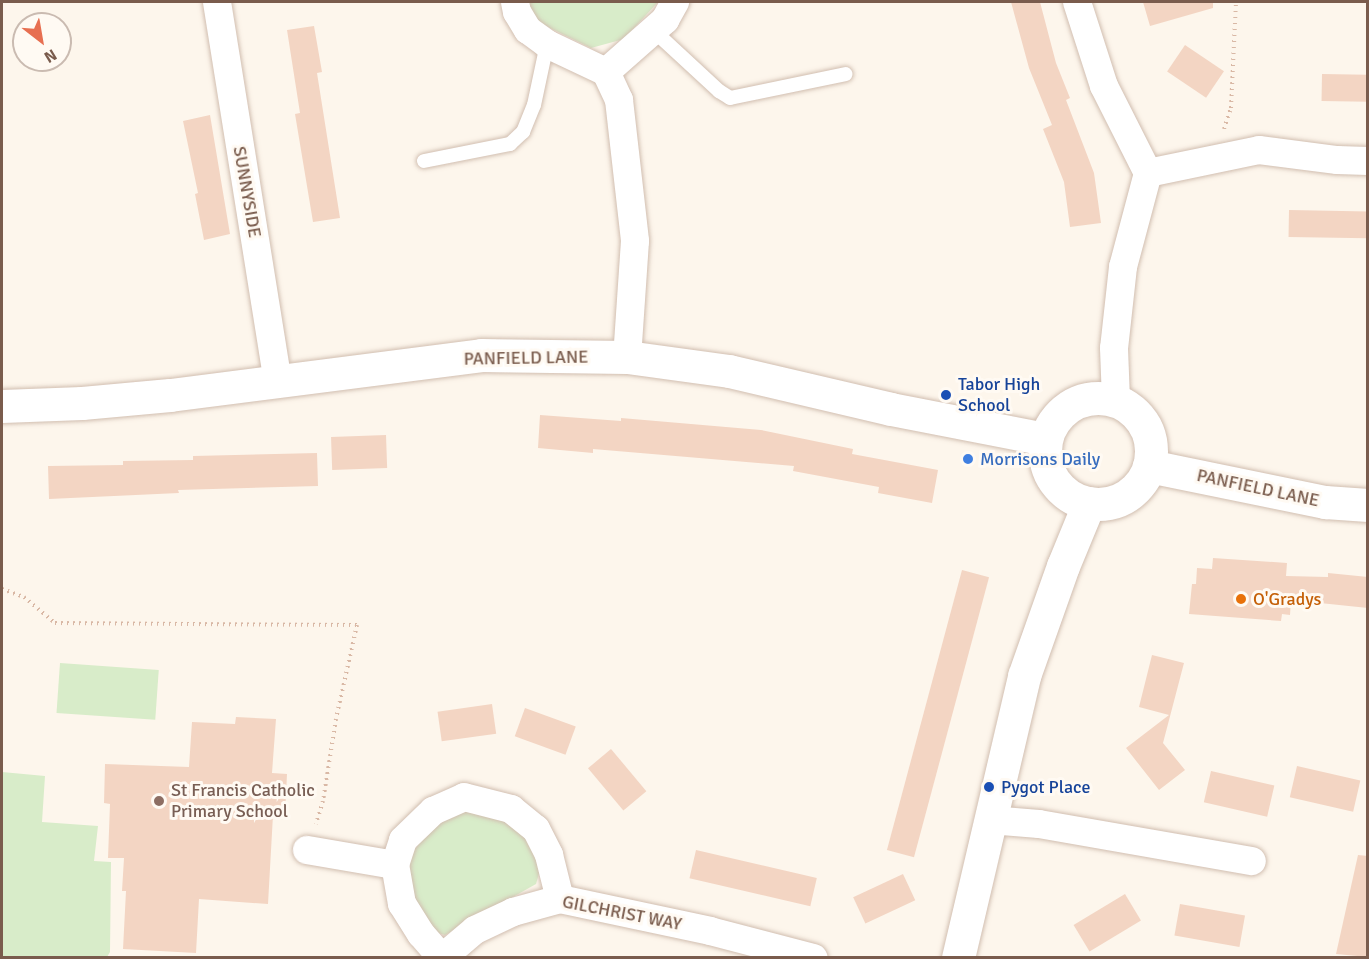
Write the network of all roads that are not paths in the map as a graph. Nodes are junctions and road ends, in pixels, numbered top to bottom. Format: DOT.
graph roads {
  1 [pos="217,2"];
  2 [pos="515,2"];
  3 [pos="675,2"];
  4 [pos="1077,2"];
  5 [pos="653,30"];
  6 [pos="547,44"];
  7 [pos="606,72"];
  8 [pos="846,74"];
  9 [pos="424,161"];
  10 [pos="1368,161"];
  11 [pos="1148,173"];
  12 [pos="627,357"];
  13 [pos="278,382"];
  14 [pos="1116,400"];
  15 [pos="2,406"];
  16 [pos="1045,439"];
  17 [pos="1149,466"];
  18 [pos="1089,503"];
  19 [pos="1368,505"];
  20 [pos="990,820"];
  21 [pos="308,850"];
  22 [pos="1252,861"];
  23 [pos="395,865"];
  24 [pos="560,898"];
  25 [pos="442,957"];
  26 [pos="814,957"];
  27 [pos="958,957"];
  1 -- 13 [label="street, SUNNYSIDE"];
  2 -- 6 [label="street"];
  3 -- 5 [label="street"];
  4 -- 11 [label="street"];
  5 -- 7 [label="street"];
  5 -- 8 [label="lane"];
  6 -- 7 [label="street"];
  6 -- 9 [label="lane"];
  7 -- 12 [label="street"];
  10 -- 11 [label="street"];
  11 -- 14 [label="street"];
  12 -- 13 [label="street, PANFIELD LANE"];
  12 -- 16 [label="street, PANFIELD LANE"];
  13 -- 15 [label="street, PANFIELD LANE"];
  14 -- 16 [label="street"];
  14 -- 17 [label="street"];
  16 -- 18 [label="street"];
  17 -- 18 [label="street"];
  17 -- 19 [label="street, PANFIELD LANE"];
  18 -- 20 [label="street"];
  20 -- 22 [label="street"];
  20 -- 27 [label="street"];
  21 -- 23 [label="street"];
  23 -- 24 [label="street"];
  23 -- 25 [label="street"];
  24 -- 25 [label="street, GILCHRIST WAY"];
  24 -- 26 [label="street, GILCHRIST WAY"];
}
